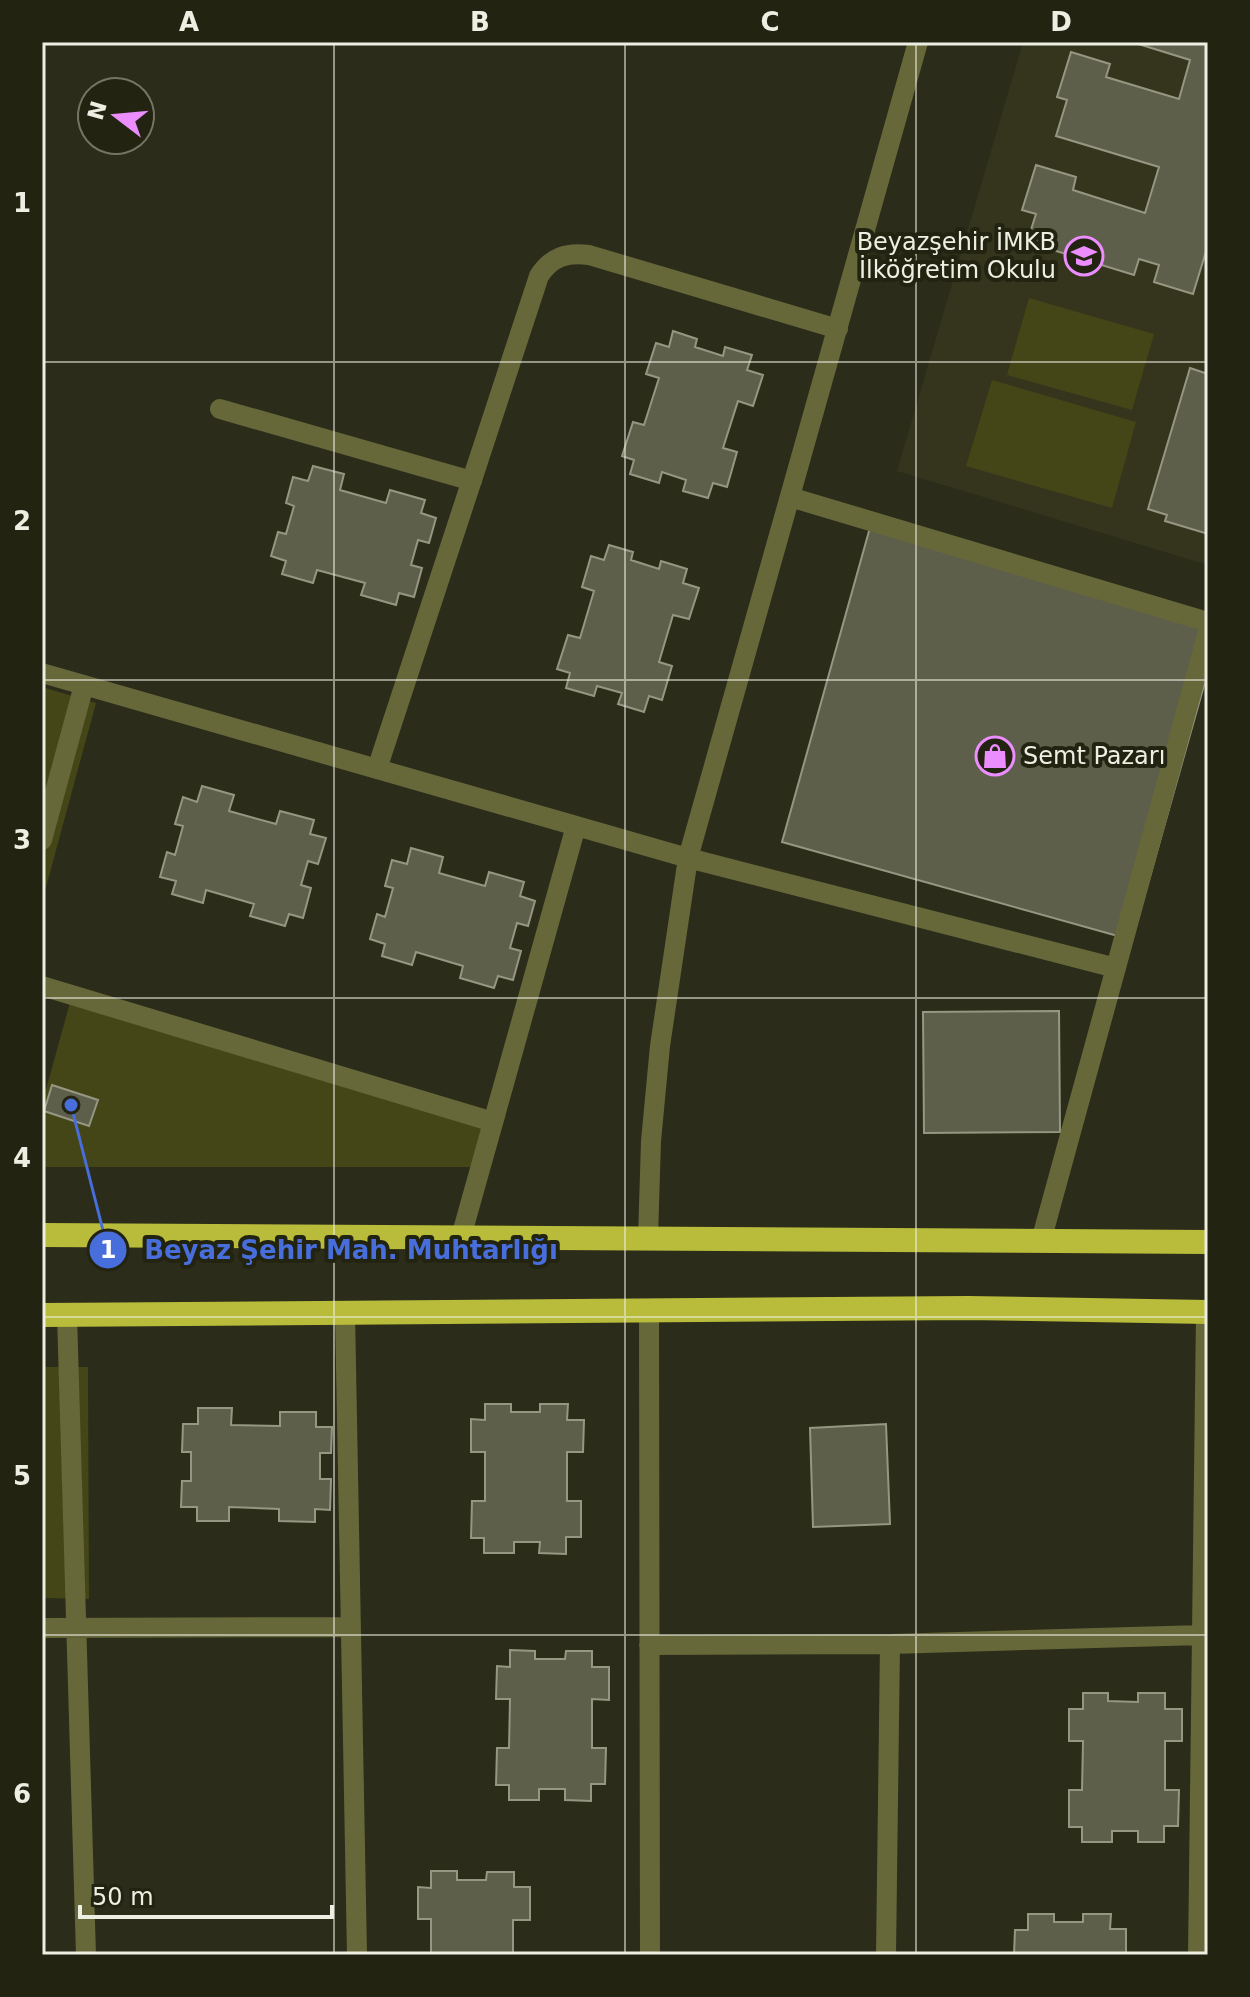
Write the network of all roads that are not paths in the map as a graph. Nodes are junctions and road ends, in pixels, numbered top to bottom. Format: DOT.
graph roads {
  1 [pos="918,42"];
  2 [pos="838,329"];
  3 [pos="220,409"];
  4 [pos="472,481"];
  5 [pos="790,497"];
  6 [pos="1208,622"];
  7 [pos="1208,632"];
  8 [pos="42,673"];
  9 [pos="84,685"];
  10 [pos="377,769"];
  11 [pos="576,826"];
  12 [pos="42,840"];
  13 [pos="688,858"];
  14 [pos="1116,968"];
  15 [pos="42,986"];
  16 [pos="493,1122"];
  17 [pos="42,1235"];
  18 [pos="461,1237"];
  19 [pos="648,1238"];
  20 [pos="1041,1241"];
  21 [pos="1208,1242"];
  22 [pos="649,1310"];
  23 [pos="345,1312"];
  24 [pos="1207,1312"];
  25 [pos="42,1315"];
  26 [pos="67,1315"];
  27 [pos="351,1627"];
  28 [pos="42,1628"];
  29 [pos="76,1628"];
  30 [pos="1202,1635"];
  31 [pos="890,1644"];
  32 [pos="649,1645"];
  33 [pos="86,1955"];
  34 [pos="357,1955"];
  35 [pos="650,1955"];
  36 [pos="886,1955"];
  37 [pos="1198,1955"];
  1 -- 2 [label="street"];
  2 -- 4 [label="street"];
  2 -- 5 [label="street"];
  3 -- 4 [label="street"];
  4 -- 10 [label="street"];
  5 -- 6 [label="street"];
  5 -- 13 [label="street"];
  7 -- 14 [label="street"];
  8 -- 9 [label="street"];
  9 -- 10 [label="street"];
  9 -- 12 [label="street"];
  10 -- 11 [label="street"];
  11 -- 13 [label="street"];
  11 -- 16 [label="street"];
  13 -- 14 [label="street"];
  13 -- 19 [label="street"];
  14 -- 20 [label="street"];
  15 -- 16 [label="street"];
  16 -- 18 [label="street"];
  17 -- 18 [label="highway"];
  18 -- 19 [label="highway"];
  19 -- 20 [label="highway"];
  20 -- 21 [label="highway"];
  22 -- 23 [label="highway"];
  22 -- 24 [label="highway"];
  22 -- 32 [label="street"];
  23 -- 26 [label="highway"];
  23 -- 27 [label="street"];
  24 -- 30 [label="street"];
  25 -- 26 [label="highway"];
  26 -- 29 [label="street"];
  27 -- 29 [label="street"];
  27 -- 34 [label="street"];
  28 -- 29 [label="street"];
  29 -- 33 [label="street"];
  30 -- 31 [label="street"];
  30 -- 37 [label="street"];
  31 -- 32 [label="street"];
  31 -- 36 [label="street"];
  32 -- 35 [label="street"];
}
